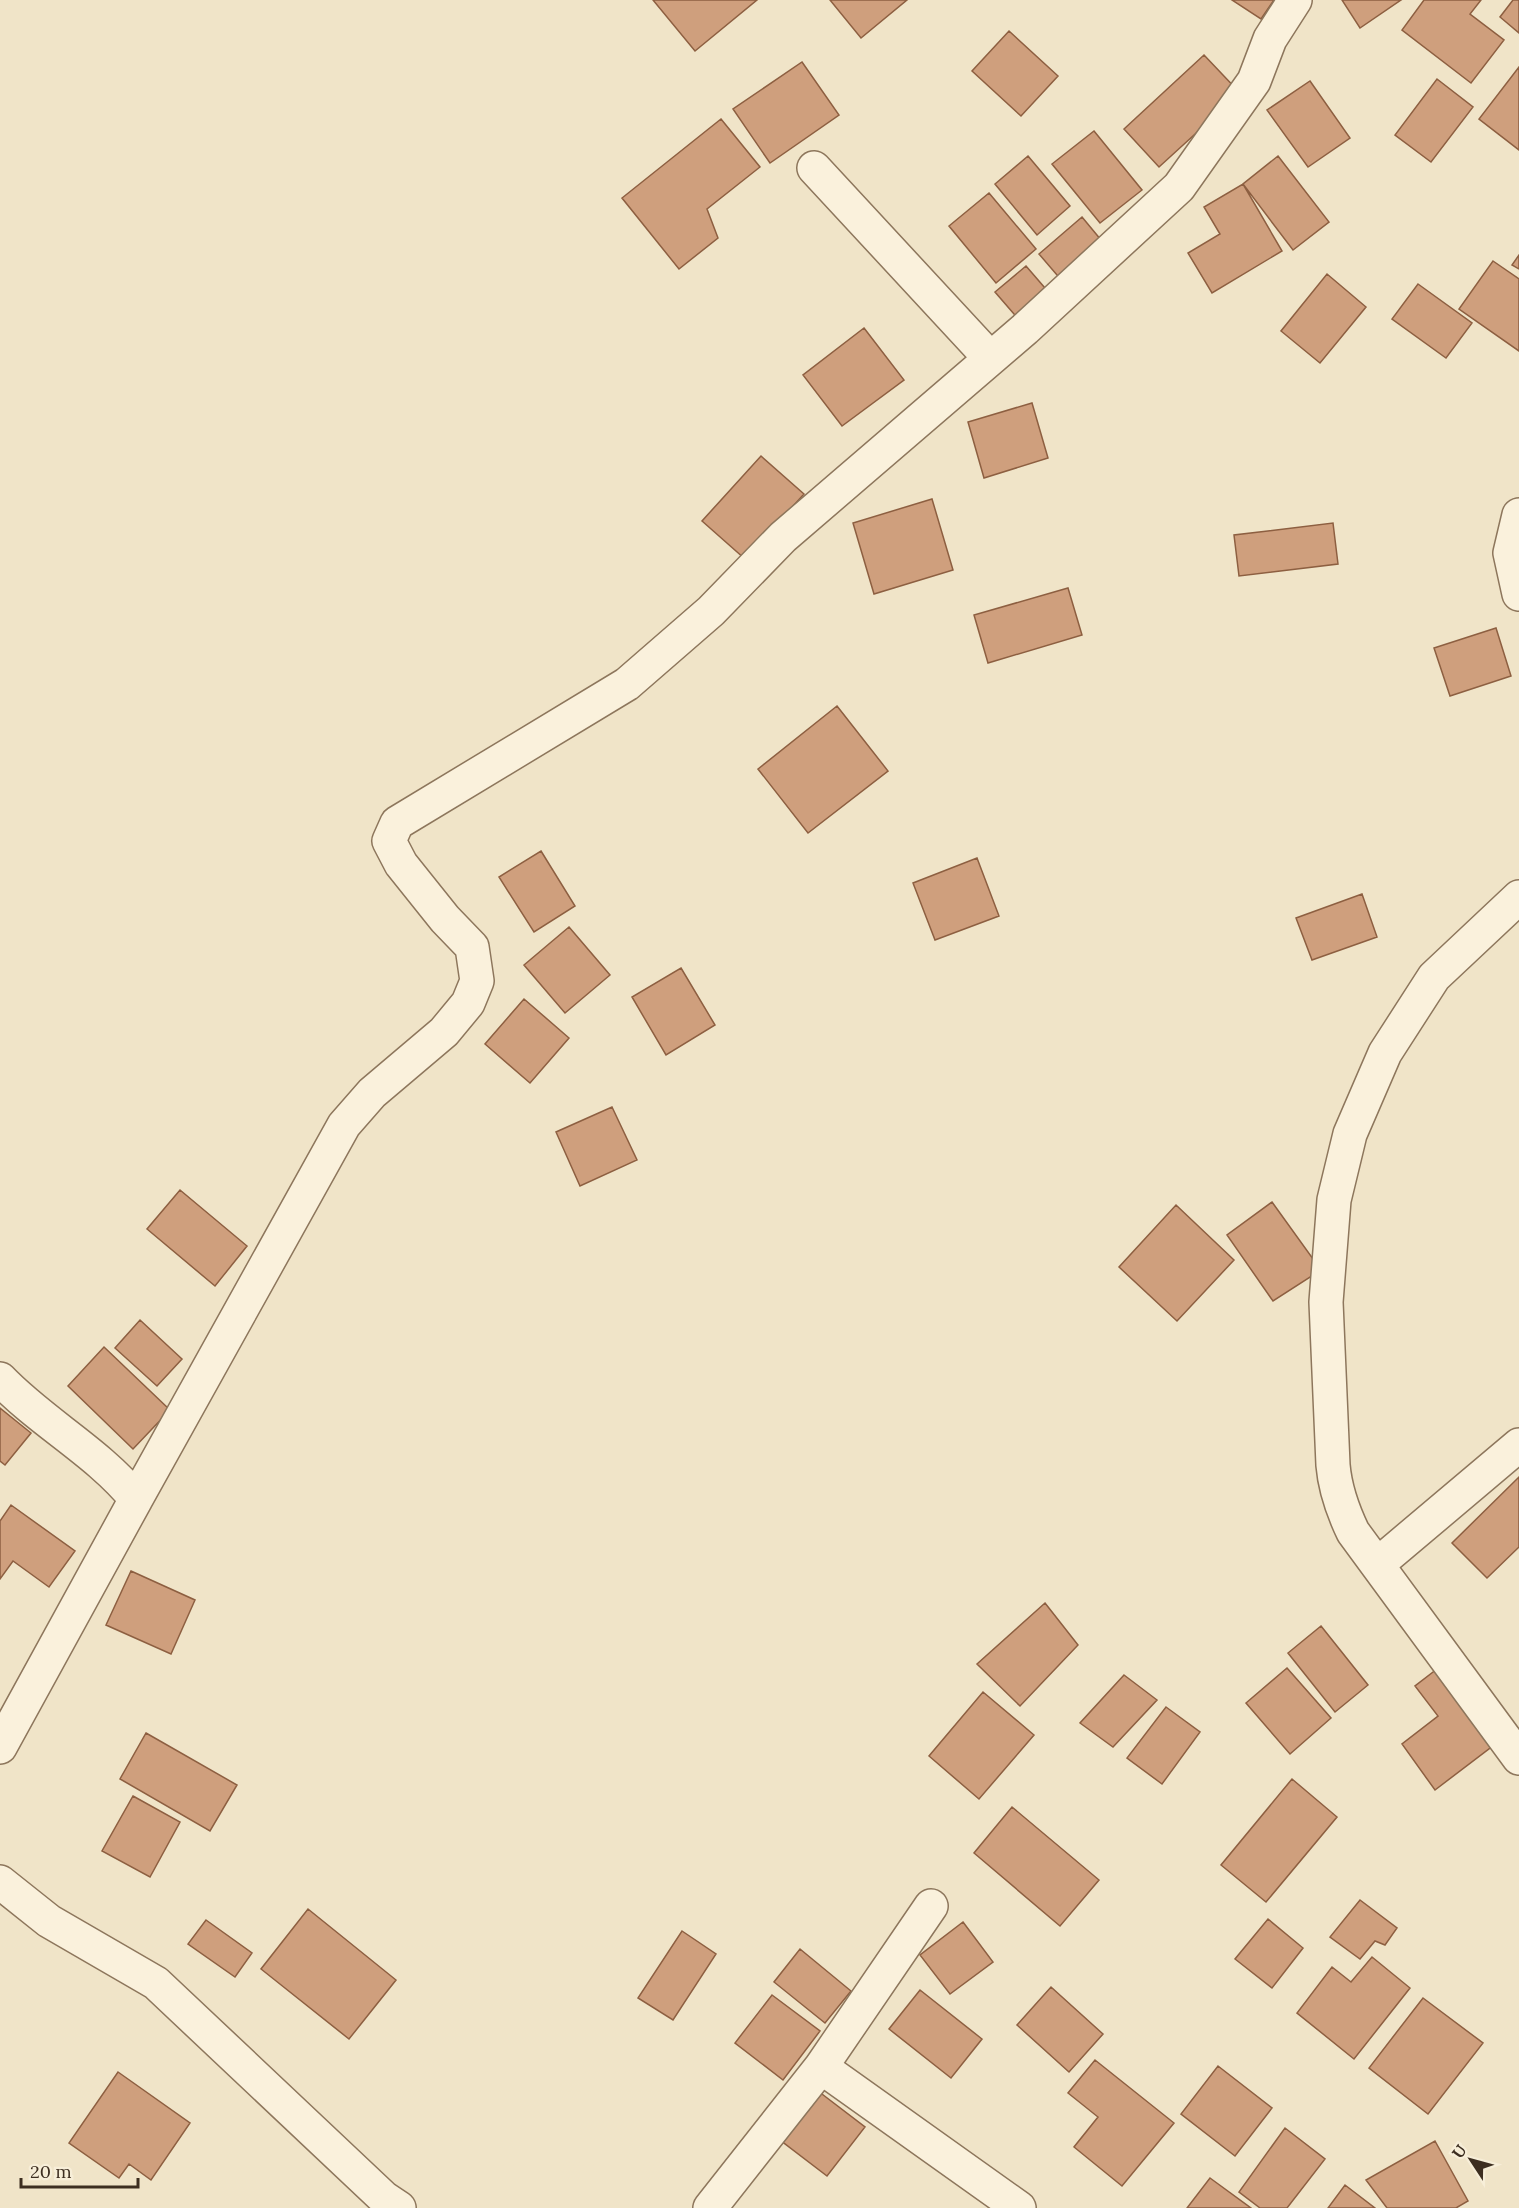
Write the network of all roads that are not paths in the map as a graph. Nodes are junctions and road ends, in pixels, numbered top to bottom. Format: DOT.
graph roads {
  1 [pos="1295,0"];
  2 [pos="814,168"];
  3 [pos="990,358"];
  4 [pos="1519,515"];
  5 [pos="1519,594"];
  6 [pos="1519,897"];
  7 [pos="0,1379"];
  8 [pos="1519,1444"];
  9 [pos="136,1499"];
  10 [pos="1378,1564"];
  11 [pos="0,1747"];
  12 [pos="1519,1758"];
  13 [pos="0,1882"];
  14 [pos="932,1906"];
  15 [pos="821,2067"];
  16 [pos="399,2208"];
  17 [pos="710,2208"];
  18 [pos="1019,2208"];
  1 -- 3 [label="street"];
  2 -- 3 [label="street"];
  3 -- 9 [label="street"];
  4 -- 5 [label="street"];
  6 -- 10 [label="street"];
  7 -- 9 [label="street"];
  8 -- 10 [label="street"];
  9 -- 11 [label="street"];
  10 -- 12 [label="street"];
  13 -- 16 [label="street"];
  14 -- 15 [label="street"];
  15 -- 17 [label="street"];
  15 -- 18 [label="street"];
}
